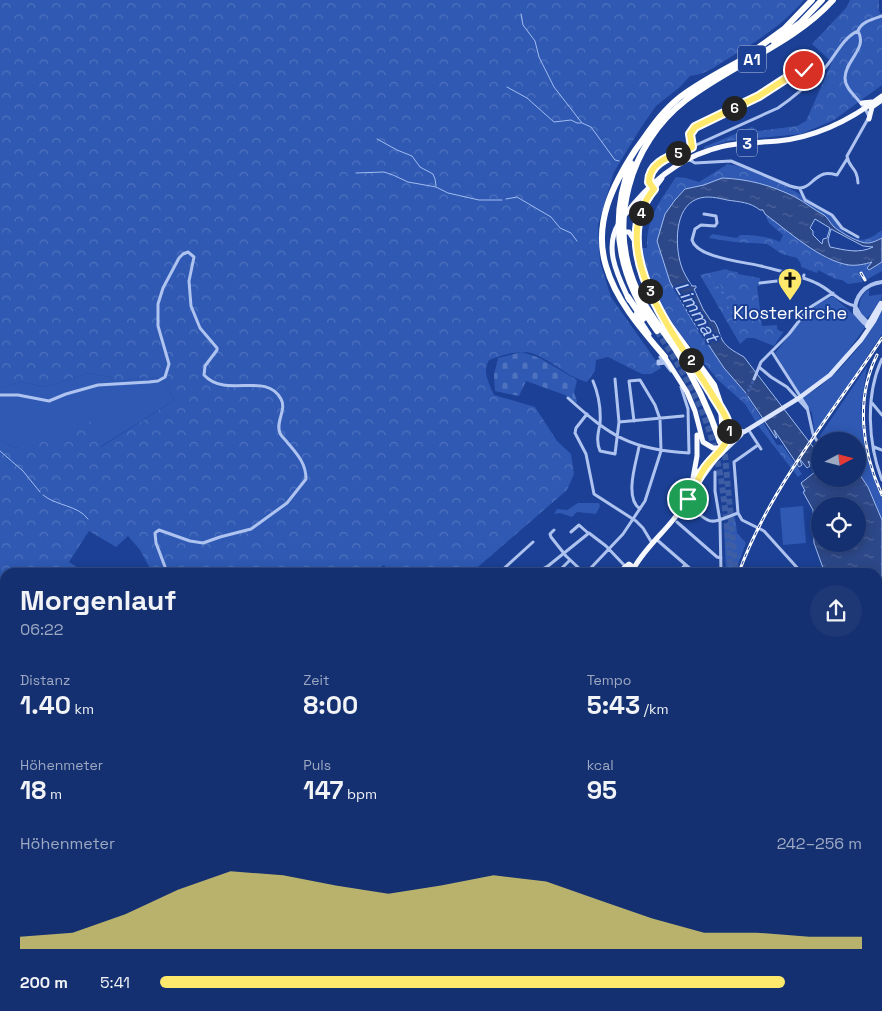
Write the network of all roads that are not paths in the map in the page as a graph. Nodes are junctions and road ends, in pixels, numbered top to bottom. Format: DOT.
graph roads {
  1 [pos="812,0"];
  2 [pos="822,0"];
  3 [pos="833,0"];
  4 [pos="882,16"];
  5 [pos="858,31"];
  6 [pos="745,57"];
  7 [pos="815,77"];
  8 [pos="882,96"];
  9 [pos="882,100"];
  10 [pos="873,104"];
  11 [pos="864,107"];
  12 [pos="869,119"];
  13 [pos="692,147"];
  14 [pos="637,148"];
  15 [pos="688,159"];
  16 [pos="847,159"];
  17 [pos="858,183"];
  18 [pos="653,187"];
  19 [pos="800,189"];
  20 [pos="704,214"];
  21 [pos="858,237"];
  22 [pos="612,244"];
  23 [pos="637,245"];
  24 [pos="625,260"];
  25 [pos="804,277"];
  26 [pos="882,282"];
  27 [pos="760,283"];
  28 [pos="833,294"];
  29 [pos="640,295"];
  30 [pos="628,297"];
  31 [pos="882,304"];
  32 [pos="856,306"];
  33 [pos="661,313"];
  34 [pos="866,324"];
  35 [pos="772,352"];
  36 [pos="663,359"];
  37 [pos="882,360"];
  38 [pos="692,362"];
  39 [pos="758,370"];
  40 [pos="615,379"];
  41 [pos="754,380"];
  42 [pos="592,381"];
  43 [pos="0,395"];
  44 [pos="568,398"];
  45 [pos="872,403"];
  46 [pos="808,410"];
  47 [pos="587,414"];
  48 [pos="882,415"];
  49 [pos="684,416"];
  50 [pos="660,419"];
  51 [pos="634,421"];
  52 [pos="697,422"];
  53 [pos="728,423"];
  54 [pos="619,424"];
  55 [pos="599,425"];
  56 [pos="746,430"];
  57 [pos="813,432"];
  58 [pos="618,437"];
  59 [pos="723,444"];
  60 [pos="758,445"];
  61 [pos="639,447"];
  62 [pos="874,447"];
  63 [pos="761,449"];
  64 [pos="882,450"];
  65 [pos="661,451"];
  66 [pos="714,472"];
  67 [pos="882,480"];
  68 [pos="693,486"];
  69 [pos="691,507"];
  70 [pos="640,509"];
  71 [pos="738,513"];
  72 [pos="633,519"];
  73 [pos="720,521"];
  74 [pos="677,522"];
  75 [pos="554,530"];
  76 [pos="571,532"];
  77 [pos="588,533"];
  78 [pos="654,541"];
  79 [pos="532,542"];
  80 [pos="610,549"];
  81 [pos="564,553"];
  82 [pos="721,558"];
  83 [pos="570,560"];
  84 [pos="685,565"];
  85 [pos="165,568"];
  86 [pos="504,568"];
  87 [pos="544,568"];
  88 [pos="562,568"];
  89 [pos="580,568"];
  90 [pos="589,568"];
  91 [pos="626,568"];
  92 [pos="628,568"];
  93 [pos="683,568"];
  94 [pos="689,568"];
  95 [pos="721,568"];
  96 [pos="797,568"];
  1 -- 6 [label="highway, A1"];
  2 -- 6 [label="highway, A1"];
  3 -- 24 [label="highway, A1"];
  4 -- 5 [label="street"];
  5 -- 7 [label="street"];
  5 -- 11 [label="street"];
  6 -- 14 [label="highway, A1"];
  7 -- 13 [label="street"];
  7 -- 13 [label="street"];
  8 -- 10 [label="main road, 3"];
  9 -- 10 [label="main road, 3"];
  10 -- 11 [label="main road, 3"];
  10 -- 12 [label="main road"];
  11 -- 12 [label="street"];
  11 -- 15 [label="main road, 3"];
  12 -- 16 [label="street"];
  13 -- 18 [label="street"];
  14 -- 24 [label="highway, A1"];
  14 -- 36 [label="highway"];
  15 -- 18 [label="main road, 3"];
  15 -- 19 [label="street"];
  16 -- 17 [label="street"];
  16 -- 19 [label="street"];
  18 -- 22 [label="main road, 3"];
  18 -- 23 [label="main road, 3"];
  19 -- 21 [label="street"];
  20 -- 25 [label="street"];
  22 -- 23 [label="main road"];
  22 -- 30 [label="main road, 3"];
  23 -- 33 [label="main road, 3"];
  24 -- 29 [label="highway, A1"];
  24 -- 30 [label="highway, A1"];
  25 -- 27 [label="street"];
  25 -- 28 [label="street"];
  26 -- 32 [label="street"];
  28 -- 32 [label="street"];
  28 -- 35 [label="street"];
  29 -- 38 [label="highway"];
  29 -- 59 [label="highway, A1"];
  30 -- 36 [label="main road, 3"];
  31 -- 34 [label="main road"];
  31 -- 34 [label="main road"];
  32 -- 34 [label="street"];
  33 -- 38 [label="main road, 3"];
  33 -- 59 [label="highway"];
  34 -- 56 [label="main road"];
  35 -- 39 [label="street"];
  35 -- 46 [label="street"];
  36 -- 52 [label="main road, 3"];
  36 -- 65 [label="street"];
  37 -- 45 [label="street"];
  38 -- 53 [label="main road, 3"];
  39 -- 41 [label="street"];
  39 -- 46 [label="street"];
  40 -- 54 [label="street"];
  42 -- 55 [label="street"];
  43 -- 85 [label="street"];
  44 -- 47 [label="street"];
  45 -- 48 [label="street"];
  45 -- 62 [label="street"];
  46 -- 57 [label="street"];
  47 -- 55 [label="street"];
  47 -- 72 [label="street"];
  49 -- 50 [label="street"];
  50 -- 51 [label="street"];
  50 -- 51 [label="street"];
  50 -- 65 [label="street"];
  51 -- 54 [label="street"];
  52 -- 59 [label="main road, 3"];
  52 -- 68 [label="main road, 3"];
  53 -- 56 [label="main road"];
  53 -- 59 [label="main road, 3"];
  54 -- 58 [label="street"];
  55 -- 58 [label="street"];
  55 -- 58 [label="street"];
  56 -- 59 [label="main road"];
  56 -- 60 [label="street"];
  58 -- 61 [label="street"];
  59 -- 68 [label="main road, 3"];
  59 -- 68 [label="main road, 3"];
  60 -- 63 [label="street"];
  60 -- 71 [label="street"];
  61 -- 65 [label="street"];
  61 -- 70 [label="street"];
  62 -- 64 [label="street"];
  62 -- 67 [label="street"];
  65 -- 70 [label="street"];
  66 -- 73 [label="street"];
  68 -- 78 [label="main road, 3"];
  69 -- 73 [label="street"];
  70 -- 72 [label="street"];
  71 -- 73 [label="street"];
  71 -- 96 [label="street"];
  72 -- 78 [label="street"];
  72 -- 80 [label="street"];
  73 -- 82 [label="street"];
  74 -- 82 [label="street"];
  75 -- 81 [label="street"];
  76 -- 77 [label="street"];
  77 -- 80 [label="street"];
  77 -- 81 [label="street"];
  78 -- 84 [label="street"];
  78 -- 92 [label="main road, 3"];
  79 -- 86 [label="street"];
  80 -- 90 [label="street"];
  80 -- 91 [label="street"];
  81 -- 83 [label="street"];
  81 -- 87 [label="street"];
  82 -- 95 [label="street"];
  83 -- 88 [label="street"];
  83 -- 89 [label="street"];
  84 -- 93 [label="street"];
  84 -- 94 [label="street"];
}
